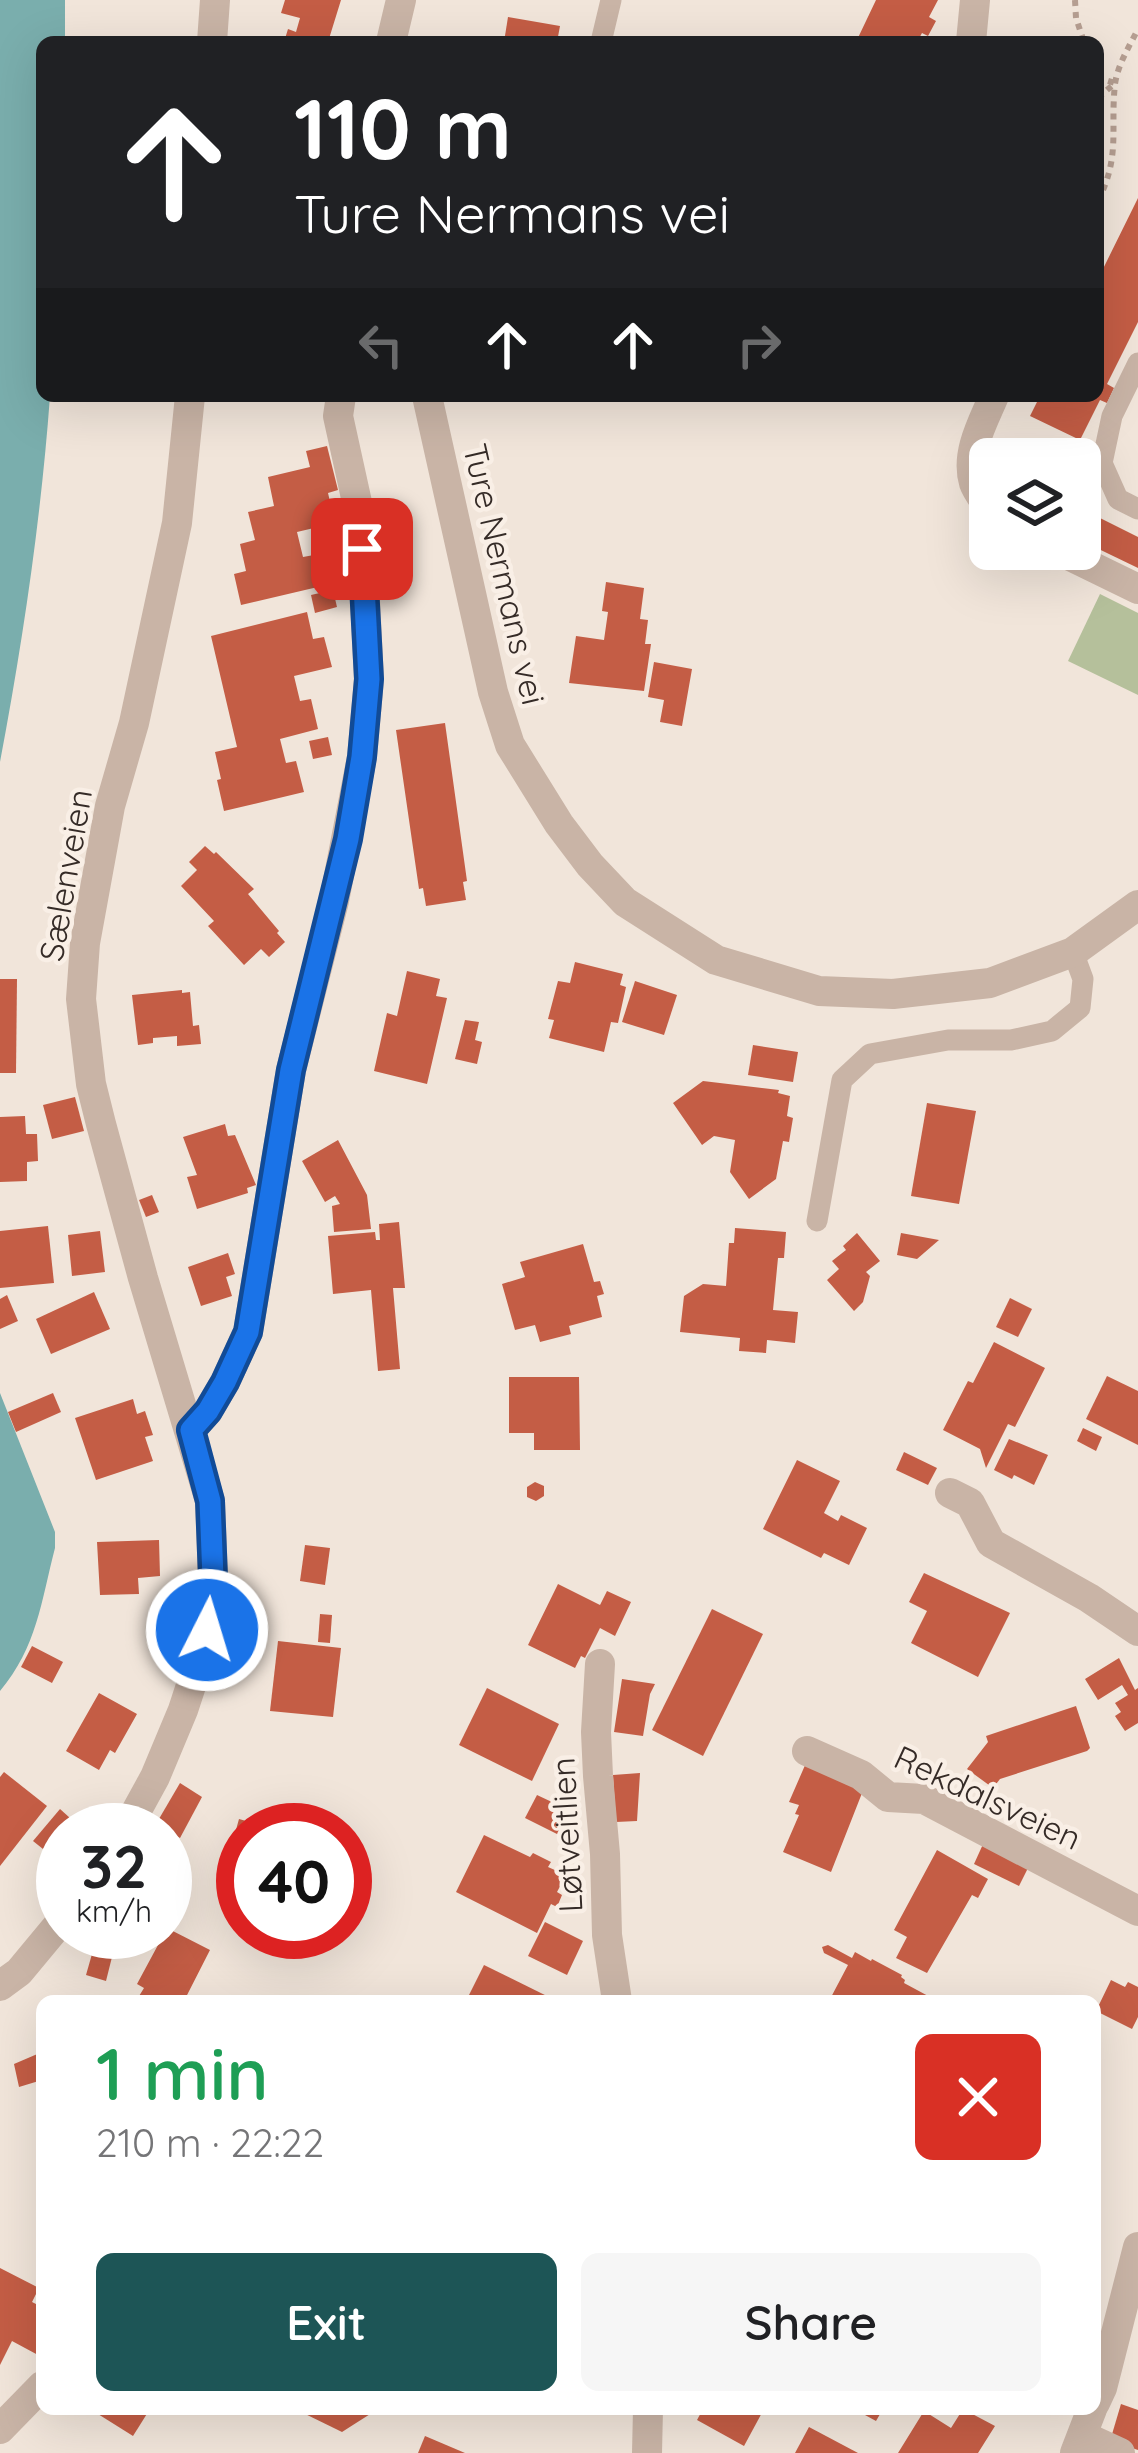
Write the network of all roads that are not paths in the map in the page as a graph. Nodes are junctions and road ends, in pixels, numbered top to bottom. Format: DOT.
graph roads {
  1 [pos="215,0"];
  2 [pos="401,0"];
  3 [pos="611,0"];
  4 [pos="976,0"];
  5 [pos="212,36"];
  6 [pos="392,36"];
  7 [pos="602,36"];
  8 [pos="972,36"];
  9 [pos="1138,363"];
  10 [pos="189,402"];
  11 [pos="340,402"];
  12 [pos="428,402"];
  13 [pos="991,402"];
  14 [pos="976,438"];
  15 [pos="1138,509"];
  16 [pos="1098,570"];
  17 [pos="1138,590"];
  18 [pos="1138,904"];
  19 [pos="1073,952"];
  20 [pos="817,1221"];
  21 [pos="191,1430"];
  22 [pos="950,1493"];
  23 [pos="1138,1630"];
  24 [pos="600,1664"];
  25 [pos="807,1751"];
  26 [pos="141,1803"];
  27 [pos="1138,1911"];
  28 [pos="36,1952"];
  29 [pos="0,1986"];
  30 [pos="616,1995"];
  31 [pos="1138,2247"];
  32 [pos="1132,2296"];
  33 [pos="1101,2390"];
  34 [pos="36,2392"];
  35 [pos="648,2415"];
  36 [pos="1086,2425"];
  37 [pos="0,2428"];
  38 [pos="646,2453"];
  39 [pos="1120,2453"];
  1 -- 5 [label="street"];
  2 -- 6 [label="street"];
  3 -- 7 [label="lane"];
  4 -- 8 [label="street"];
  9 -- 15 [label="lane"];
  10 -- 21 [label="street, Sælenveien"];
  11 -- 21 [label="street"];
  12 -- 19 [label="street, Ture Nermans vei"];
  13 -- 14 [label="street"];
  16 -- 17 [label="street"];
  18 -- 19 [label="street, Ture Nermans vei"];
  19 -- 20 [label="lane"];
  21 -- 26 [label="street, Sælenveien"];
  22 -- 23 [label="street"];
  24 -- 30 [label="street, Løtveitlien"];
  25 -- 27 [label="street, Rekdalsveien"];
  28 -- 29 [label="street"];
  31 -- 32 [label="street"];
  32 -- 33 [label="street"];
  34 -- 37 [label="street"];
  35 -- 38 [label="street"];
  36 -- 39 [label="street"];
}
